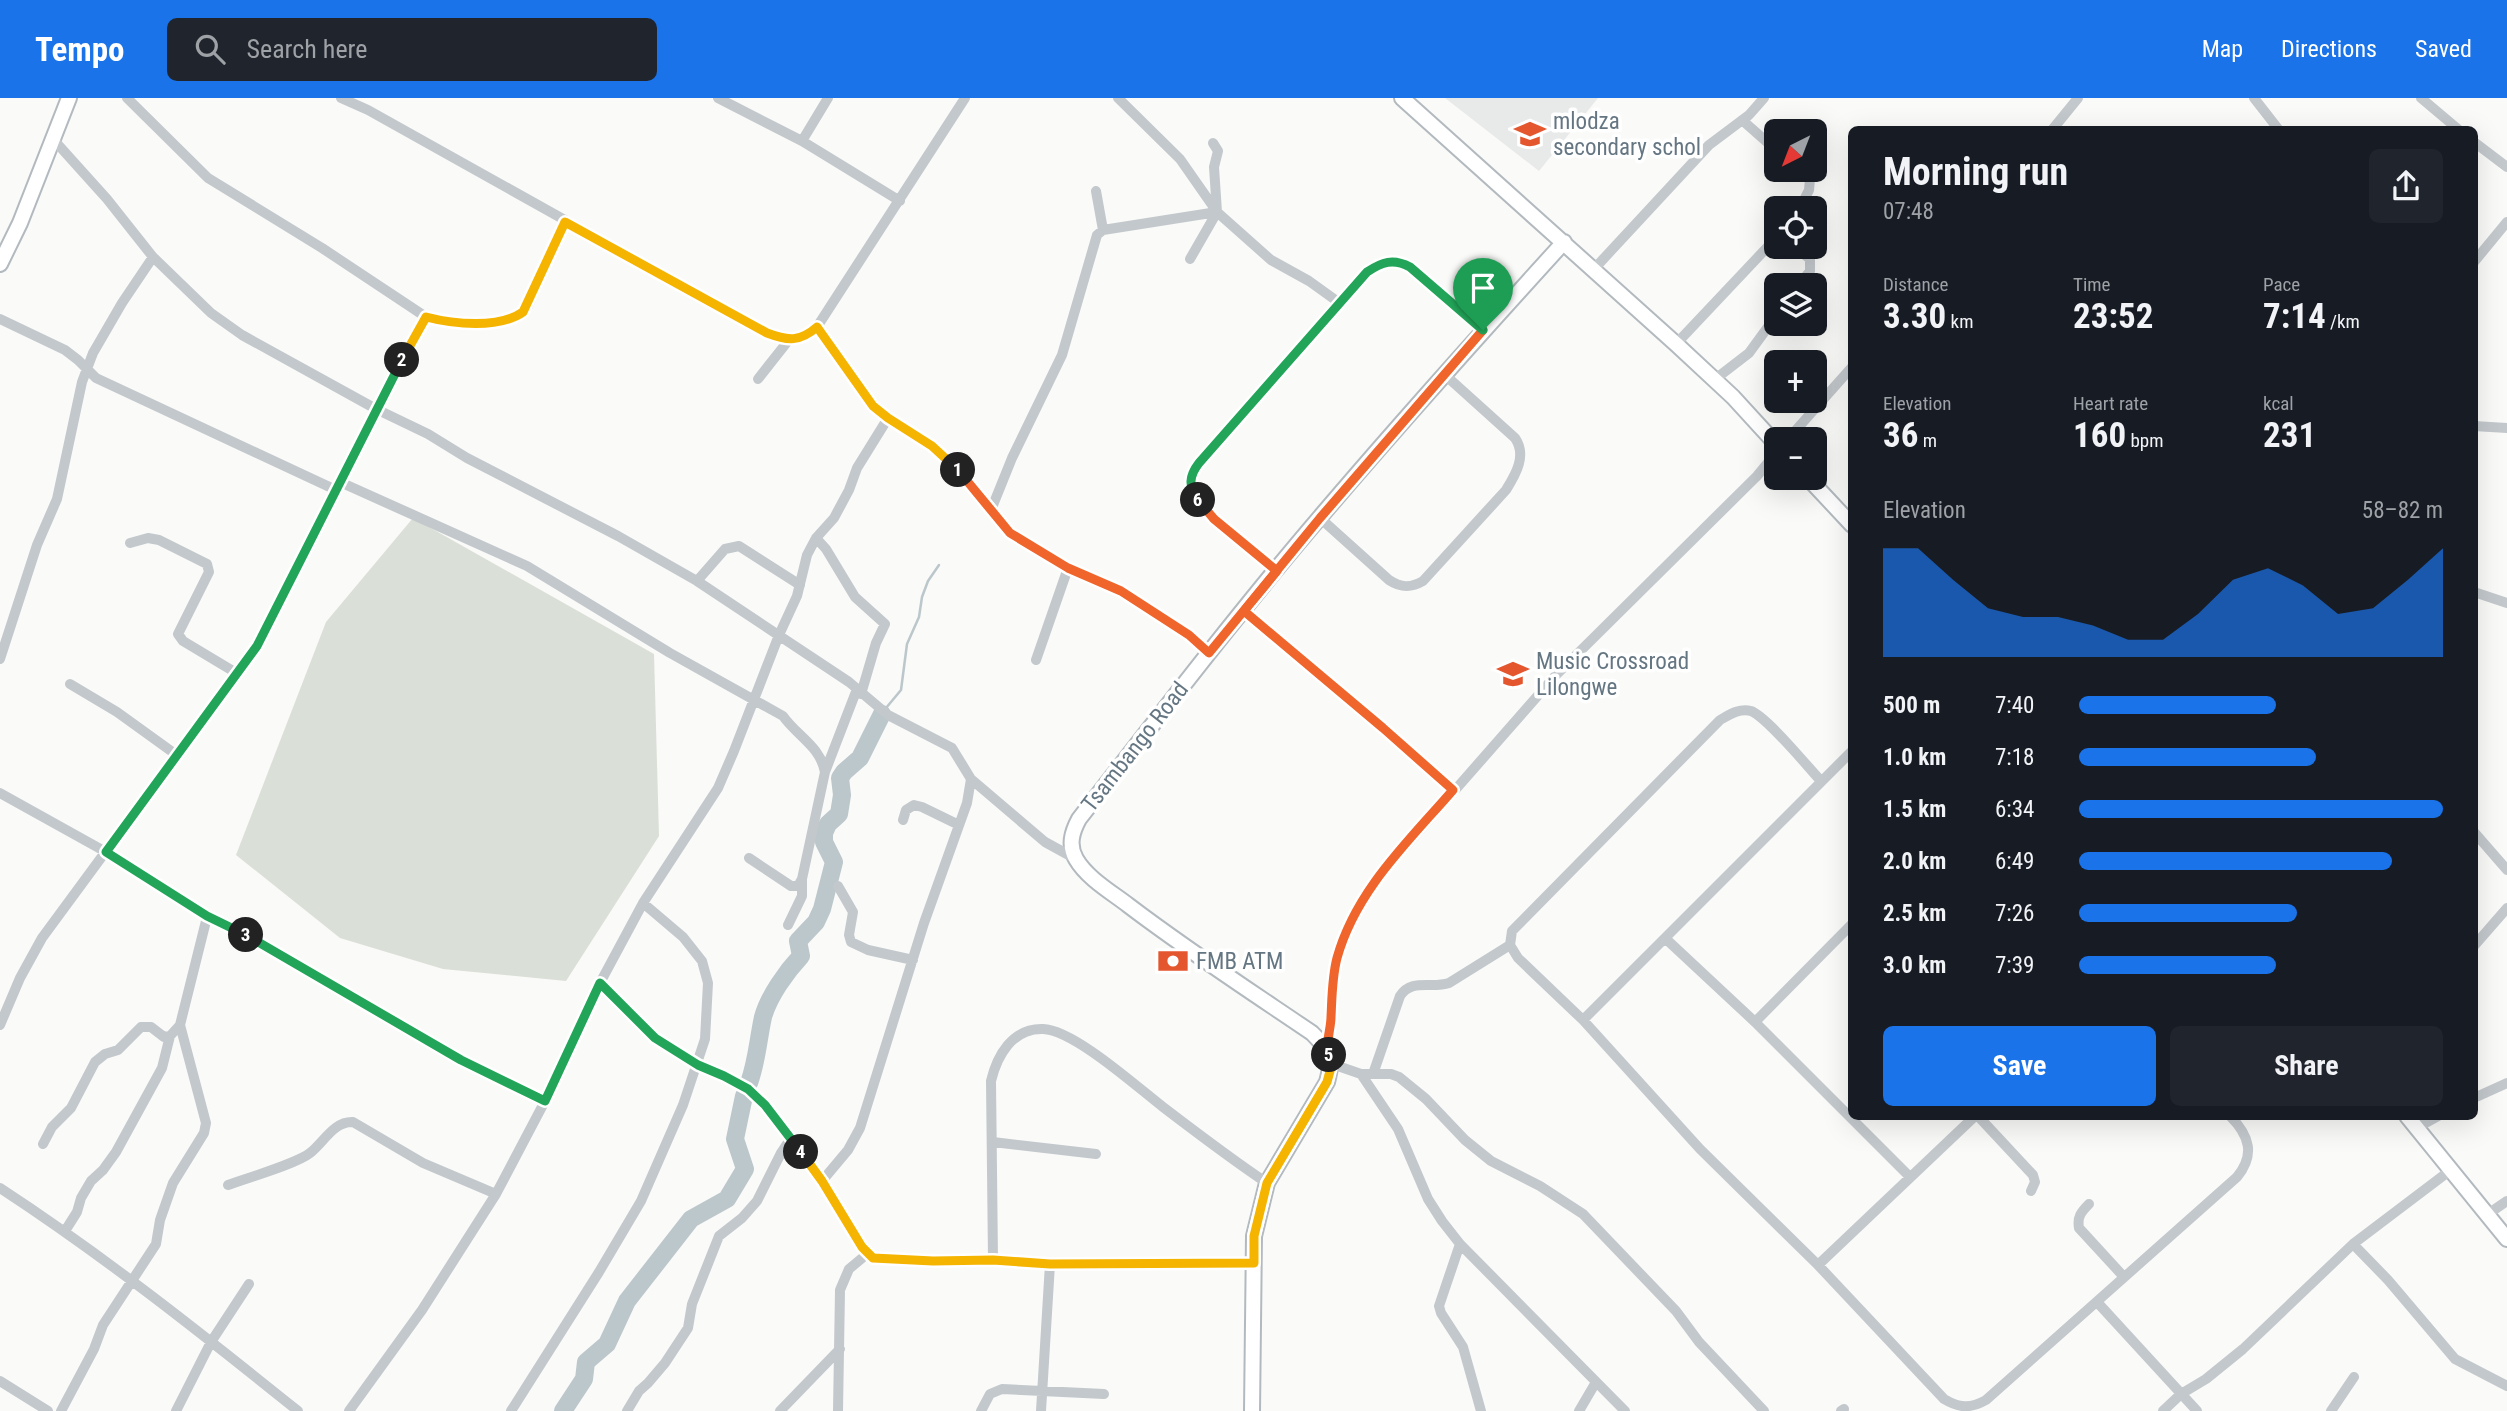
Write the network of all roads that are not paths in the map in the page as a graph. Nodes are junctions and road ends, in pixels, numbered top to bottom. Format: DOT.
graph roads {
  1 [pos="69,98"];
  2 [pos="127,98"];
  3 [pos="341,98"];
  4 [pos="718,98"];
  5 [pos="828,98"];
  6 [pos="965,98"];
  7 [pos="1118,98"];
  8 [pos="1402,98"];
  9 [pos="1764,98"];
  10 [pos="2078,98"];
  11 [pos="2254,98"];
  12 [pos="2421,98"];
  13 [pos="1742,120"];
  14 [pos="2055,126"];
  15 [pos="2275,126"];
  16 [pos="2454,126"];
  17 [pos="53,139"];
  18 [pos="1764,139"];
  19 [pos="802,141"];
  20 [pos="1213,144"];
  21 [pos="2478,145"];
  22 [pos="2507,167"];
  23 [pos="1096,191"];
  24 [pos="900,201"];
  25 [pos="1217,212"];
  26 [pos="565,222"];
  27 [pos="2507,222"];
  28 [pos="1103,230"];
  29 [pos="1564,242"];
  30 [pos="1764,251"];
  31 [pos="153,257"];
  32 [pos="2478,257"];
  33 [pos="1190,259"];
  34 [pos="0,264"];
  35 [pos="1594,269"];
  36 [pos="1340,304"];
  37 [pos="426,317"];
  38 [pos="0,319"];
  39 [pos="817,327"];
  40 [pos="1483,330"];
  41 [pos="1764,332"];
  42 [pos="788,341"];
  43 [pos="1676,344"];
  44 [pos="87,370"];
  45 [pos="1848,372"];
  46 [pos="1444,374"];
  47 [pos="758,379"];
  48 [pos="1714,380"];
  49 [pos="376,409"];
  50 [pos="888,418"];
  51 [pos="2478,426"];
  52 [pos="1799,427"];
  53 [pos="2507,428"];
  54 [pos="1764,431"];
  55 [pos="1764,467"];
  56 [pos="338,486"];
  57 [pos="1819,490"];
  58 [pos="991,510"];
  59 [pos="1320,518"];
  60 [pos="1848,521"];
  61 [pos="816,538"];
  62 [pos="130,543"];
  63 [pos="1068,568"];
  64 [pos="1277,571"];
  65 [pos="697,581"];
  66 [pos="800,585"];
  67 [pos="2478,593"];
  68 [pos="2507,603"];
  69 [pos="1244,611"];
  70 [pos="779,635"];
  71 [pos="1209,653"];
  72 [pos="0,659"];
  73 [pos="1036,660"];
  74 [pos="238,674"];
  75 [pos="70,684"];
  76 [pos="859,691"];
  77 [pos="755,700"];
  78 [pos="1848,755"];
  79 [pos="178,756"];
  80 [pos="825,772"];
  81 [pos="971,779"];
  82 [pos="1821,781"];
  83 [pos="1453,790"];
  84 [pos="0,793"];
  85 [pos="903,820"];
  86 [pos="959,825"];
  87 [pos="2478,837"];
  88 [pos="106,852"];
  89 [pos="749,858"];
  90 [pos="1076,859"];
  91 [pos="2507,870"];
  92 [pos="802,879"];
  93 [pos="838,886"];
  94 [pos="643,903"];
  95 [pos="2507,908"];
  96 [pos="207,916"];
  97 [pos="788,925"];
  98 [pos="1848,928"];
  99 [pos="1666,939"];
  100 [pos="2478,941"];
  101 [pos="1510,945"];
  102 [pos="913,960"];
  103 [pos="600,983"];
  104 [pos="1583,1020"];
  105 [pos="1755,1022"];
  106 [pos="0,1025"];
  107 [pos="180,1025"];
  108 [pos="170,1036"];
  109 [pos="1327,1048"];
  110 [pos="1332,1064"];
  111 [pos="698,1065"];
  112 [pos="1361,1073"];
  113 [pos="1373,1074"];
  114 [pos="2507,1083"];
  115 [pos="2478,1096"];
  116 [pos="545,1101"];
  117 [pos="1848,1115"];
  118 [pos="1853,1120"];
  119 [pos="1972,1120"];
  120 [pos="1981,1120"];
  121 [pos="2233,1120"];
  122 [pos="2413,1122"];
  123 [pos="791,1138"];
  124 [pos="993,1142"];
  125 [pos="43,1144"];
  126 [pos="1096,1154"];
  127 [pos="2452,1169"];
  128 [pos="1909,1176"];
  129 [pos="822,1181"];
  130 [pos="1267,1183"];
  131 [pos="228,1185"];
  132 [pos="0,1188"];
  133 [pos="2031,1191"];
  134 [pos="496,1194"];
  135 [pos="2507,1201"];
  136 [pos="2089,1204"];
  137 [pos="2488,1214"];
  138 [pos="65,1231"];
  139 [pos="2507,1239"];
  140 [pos="1460,1244"];
  141 [pos="2353,1244"];
  142 [pos="867,1254"];
  143 [pos="993,1260"];
  144 [pos="1254,1263"];
  145 [pos="1050,1264"];
  146 [pos="1818,1265"];
  147 [pos="2124,1277"];
  148 [pos="132,1282"];
  149 [pos="249,1284"];
  150 [pos="2097,1302"];
  151 [pos="211,1342"];
  152 [pos="840,1349"];
  153 [pos="2354,1377"];
  154 [pos="0,1381"];
  155 [pos="1597,1382"];
  156 [pos="2507,1386"];
  157 [pos="1042,1391"];
  158 [pos="1104,1394"];
  159 [pos="2181,1394"];
  160 [pos="48,1411"];
  161 [pos="61,1411"];
  162 [pos="176,1411"];
  163 [pos="298,1411"];
  164 [pos="349,1411"];
  165 [pos="511,1411"];
  166 [pos="627,1411"];
  167 [pos="780,1411"];
  168 [pos="838,1411"];
  169 [pos="981,1411"];
  170 [pos="1041,1411"];
  171 [pos="1252,1411"];
  172 [pos="1481,1411"];
  173 [pos="1579,1411"];
  174 [pos="1625,1411"];
  175 [pos="1764,1411"];
  176 [pos="2163,1411"];
  177 [pos="2197,1411"];
  178 [pos="2331,1411"];
  1 -- 17 [label="street"];
  2 -- 37 [label="street"];
  3 -- 26 [label="street"];
  4 -- 19 [label="street"];
  5 -- 19 [label="street"];
  6 -- 24 [label="street"];
  7 -- 25 [label="street"];
  8 -- 29 [label="street"];
  9 -- 13 [label="street"];
  10 -- 14 [label="street"];
  11 -- 15 [label="street"];
  12 -- 16 [label="street"];
  13 -- 18 [label="street"];
  13 -- 35 [label="street"];
  17 -- 31 [label="street"];
  17 -- 34 [label="street"];
  19 -- 24 [label="street"];
  20 -- 25 [label="street"];
  21 -- 22 [label="street"];
  23 -- 28 [label="street"];
  24 -- 39 [label="street"];
  25 -- 28 [label="street"];
  25 -- 33 [label="street"];
  25 -- 36 [label="street"];
  26 -- 37 [label="street"];
  26 -- 42 [label="street"];
  27 -- 32 [label="street"];
  28 -- 58 [label="street"];
  29 -- 35 [label="street"];
  29 -- 40 [label="street, Tsambango Road"];
  30 -- 43 [label="street"];
  31 -- 44 [label="street"];
  31 -- 49 [label="street"];
  35 -- 43 [label="street"];
  36 -- 40 [label="street"];
  36 -- 64 [label="street"];
  37 -- 49 [label="street"];
  38 -- 44 [label="street"];
  39 -- 42 [label="street"];
  39 -- 50 [label="street"];
  40 -- 46 [label="street, Tsambango Road"];
  41 -- 48 [label="street"];
  42 -- 47 [label="street"];
  43 -- 48 [label="street"];
  44 -- 56 [label="street"];
  44 -- 72 [label="street"];
  45 -- 52 [label="street"];
  46 -- 59 [label="street, Tsambango Road"];
  46 -- 59 [label="street"];
  48 -- 54 [label="street"];
  49 -- 56 [label="street"];
  49 -- 65 [label="street"];
  50 -- 58 [label="street"];
  50 -- 61 [label="street"];
  51 -- 53 [label="street"];
  55 -- 83 [label="street"];
  56 -- 74 [label="street"];
  56 -- 77 [label="street"];
  57 -- 60 [label="street"];
  58 -- 63 [label="street"];
  59 -- 64 [label="street, Tsambango Road"];
  61 -- 66 [label="street"];
  61 -- 76 [label="street"];
  62 -- 74 [label="street"];
  63 -- 71 [label="street"];
  63 -- 73 [label="street"];
  64 -- 69 [label="street, Tsambango Road"];
  65 -- 66 [label="street"];
  65 -- 70 [label="street"];
  66 -- 70 [label="street"];
  67 -- 68 [label="street"];
  69 -- 71 [label="street, Tsambango Road"];
  69 -- 83 [label="street"];
  70 -- 76 [label="street"];
  70 -- 77 [label="street"];
  71 -- 90 [label="street, Tsambango Road"];
  74 -- 79 [label="street"];
  75 -- 79 [label="street"];
  76 -- 80 [label="street"];
  76 -- 81 [label="street"];
  77 -- 80 [label="street"];
  77 -- 94 [label="street"];
  78 -- 82 [label="street"];
  79 -- 88 [label="street"];
  80 -- 92 [label="street"];
  81 -- 86 [label="street"];
  81 -- 90 [label="street"];
  82 -- 99 [label="street"];
  82 -- 101 [label="street"];
  83 -- 109 [label="street"];
  84 -- 88 [label="street"];
  85 -- 86 [label="street"];
  86 -- 102 [label="street"];
  87 -- 91 [label="street"];
  88 -- 96 [label="street"];
  88 -- 106 [label="street"];
  89 -- 92 [label="street"];
  90 -- 109 [label="street"];
  92 -- 97 [label="street"];
  93 -- 102 [label="street"];
  94 -- 103 [label="street"];
  94 -- 111 [label="street"];
  95 -- 100 [label="street"];
  96 -- 107 [label="street"];
  96 -- 116 [label="street"];
  98 -- 105 [label="street"];
  99 -- 104 [label="street"];
  99 -- 105 [label="street"];
  101 -- 104 [label="street"];
  101 -- 113 [label="street"];
  102 -- 129 [label="street"];
  103 -- 111 [label="street"];
  103 -- 116 [label="street"];
  104 -- 146 [label="street"];
  105 -- 117 [label="street"];
  107 -- 108 [label="street"];
  107 -- 148 [label="street"];
  108 -- 125 [label="street"];
  108 -- 138 [label="street"];
  109 -- 110 [label="street"];
  110 -- 112 [label="street"];
  110 -- 130 [label="street"];
  111 -- 123 [label="street"];
  111 -- 165 [label="street"];
  112 -- 113 [label="street"];
  112 -- 140 [label="street"];
  113 -- 175 [label="street"];
  114 -- 115 [label="street"];
  116 -- 134 [label="street"];
  118 -- 128 [label="street"];
  119 -- 128 [label="street"];
  120 -- 133 [label="street"];
  121 -- 147 [label="street"];
  122 -- 127 [label="street"];
  123 -- 129 [label="street"];
  123 -- 166 [label="street"];
  124 -- 126 [label="street"];
  124 -- 130 [label="street"];
  124 -- 143 [label="street"];
  127 -- 137 [label="street"];
  127 -- 141 [label="street"];
  128 -- 146 [label="street"];
  129 -- 142 [label="street"];
  130 -- 144 [label="street"];
  131 -- 134 [label="street"];
  132 -- 138 [label="street"];
  134 -- 164 [label="street"];
  135 -- 137 [label="street"];
  136 -- 147 [label="street"];
  137 -- 139 [label="street"];
  138 -- 148 [label="street"];
  140 -- 155 [label="street"];
  140 -- 172 [label="street"];
  141 -- 156 [label="street"];
  141 -- 159 [label="street"];
  142 -- 143 [label="street"];
  142 -- 152 [label="street"];
  143 -- 145 [label="street"];
  144 -- 145 [label="street"];
  144 -- 171 [label="street"];
  145 -- 157 [label="street"];
  146 -- 150 [label="street"];
  147 -- 150 [label="street"];
  148 -- 151 [label="street"];
  148 -- 161 [label="street"];
  149 -- 151 [label="street"];
  150 -- 159 [label="street"];
  151 -- 162 [label="street"];
  151 -- 163 [label="street"];
  152 -- 167 [label="street"];
  152 -- 168 [label="street"];
  153 -- 178 [label="street"];
  154 -- 160 [label="street"];
  155 -- 173 [label="street"];
  155 -- 174 [label="street"];
  157 -- 158 [label="street"];
  157 -- 169 [label="street"];
  157 -- 170 [label="street"];
  159 -- 176 [label="street"];
  159 -- 177 [label="street"];
}
